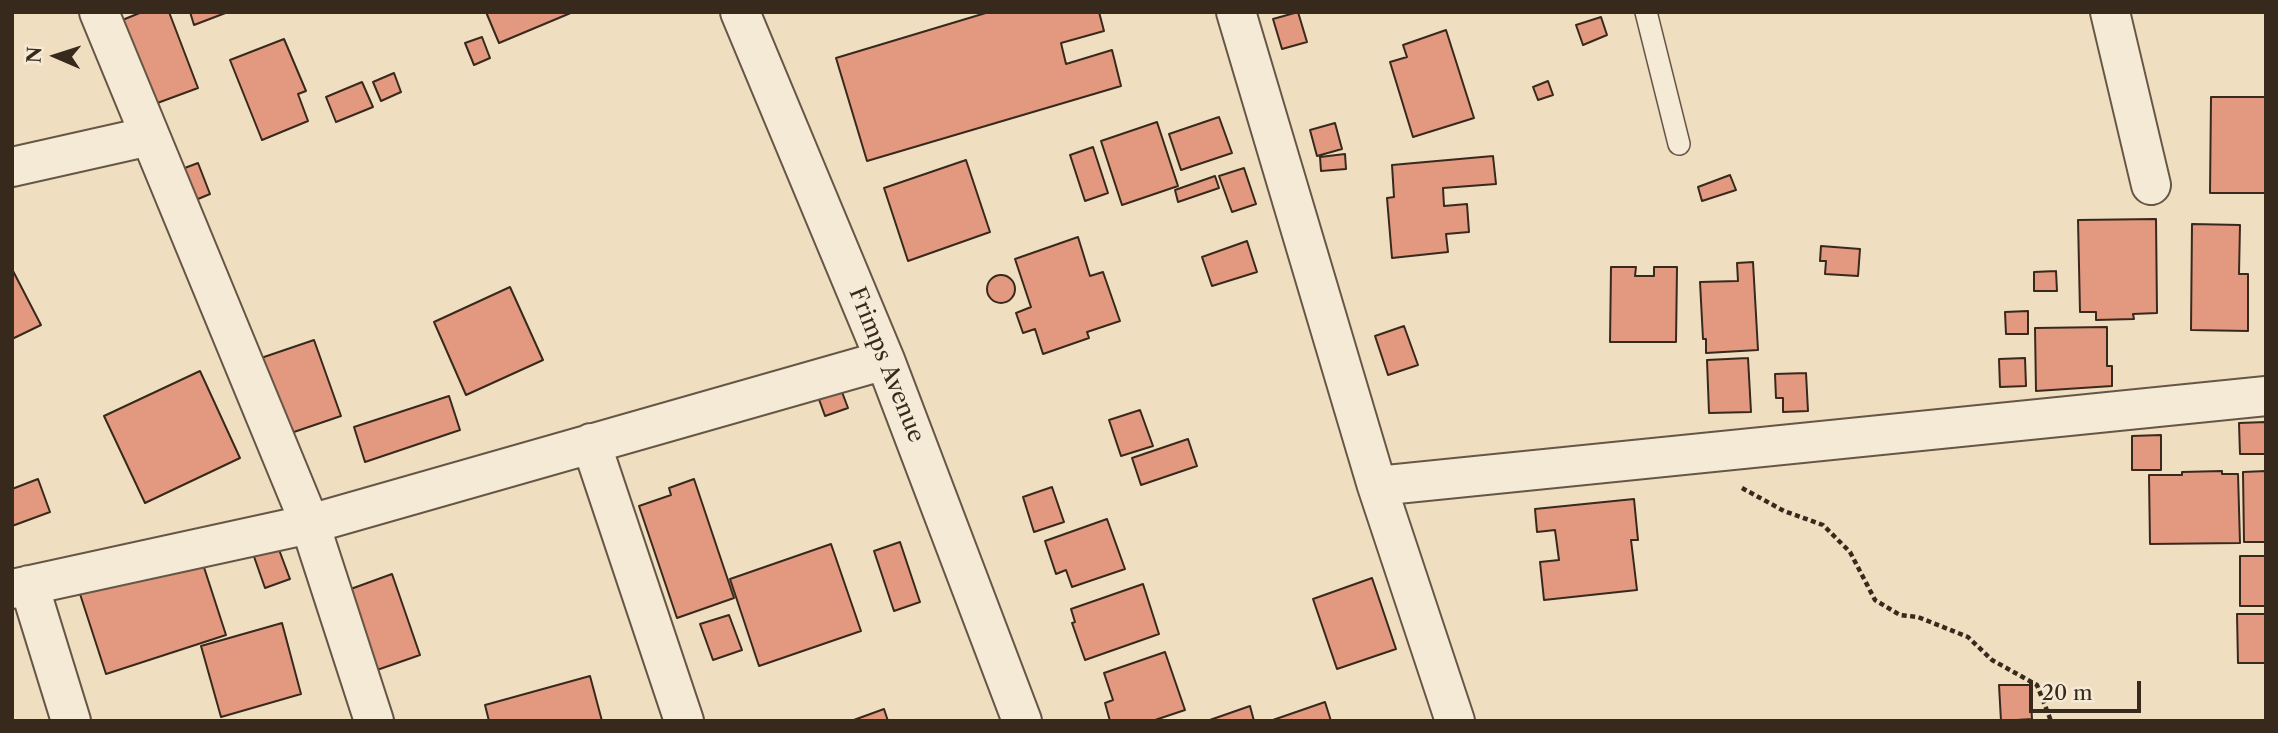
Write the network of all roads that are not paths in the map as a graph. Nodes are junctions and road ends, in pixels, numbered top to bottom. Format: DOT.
graph roads {
  1 [pos="99,12"];
  2 [pos="740,12"];
  3 [pos="1236,12"];
  4 [pos="1646,12"];
  5 [pos="2110,12"];
  6 [pos="150,136"];
  7 [pos="1679,145"];
  8 [pos="12,167"];
  9 [pos="2151,185"];
  10 [pos="885,360"];
  11 [pos="2266,396"];
  12 [pos="591,443"];
  13 [pos="1377,486"];
  14 [pos="310,524"];
  15 [pos="21,587"];
  16 [pos="71,721"];
  17 [pos="374,721"];
  18 [pos="684,721"];
  19 [pos="1022,721"];
  20 [pos="1455,721"];
  1 -- 6 [label="street"];
  2 -- 10 [label="street, Frimps Avenue"];
  3 -- 13 [label="street"];
  4 -- 7 [label="lane"];
  5 -- 9 [label="street"];
  6 -- 8 [label="street"];
  6 -- 14 [label="street"];
  10 -- 12 [label="street"];
  10 -- 19 [label="street, Frimps Avenue"];
  11 -- 13 [label="street"];
  12 -- 14 [label="street"];
  12 -- 18 [label="street"];
  13 -- 20 [label="street"];
  14 -- 15 [label="street"];
  14 -- 17 [label="street"];
  15 -- 16 [label="street"];
}
